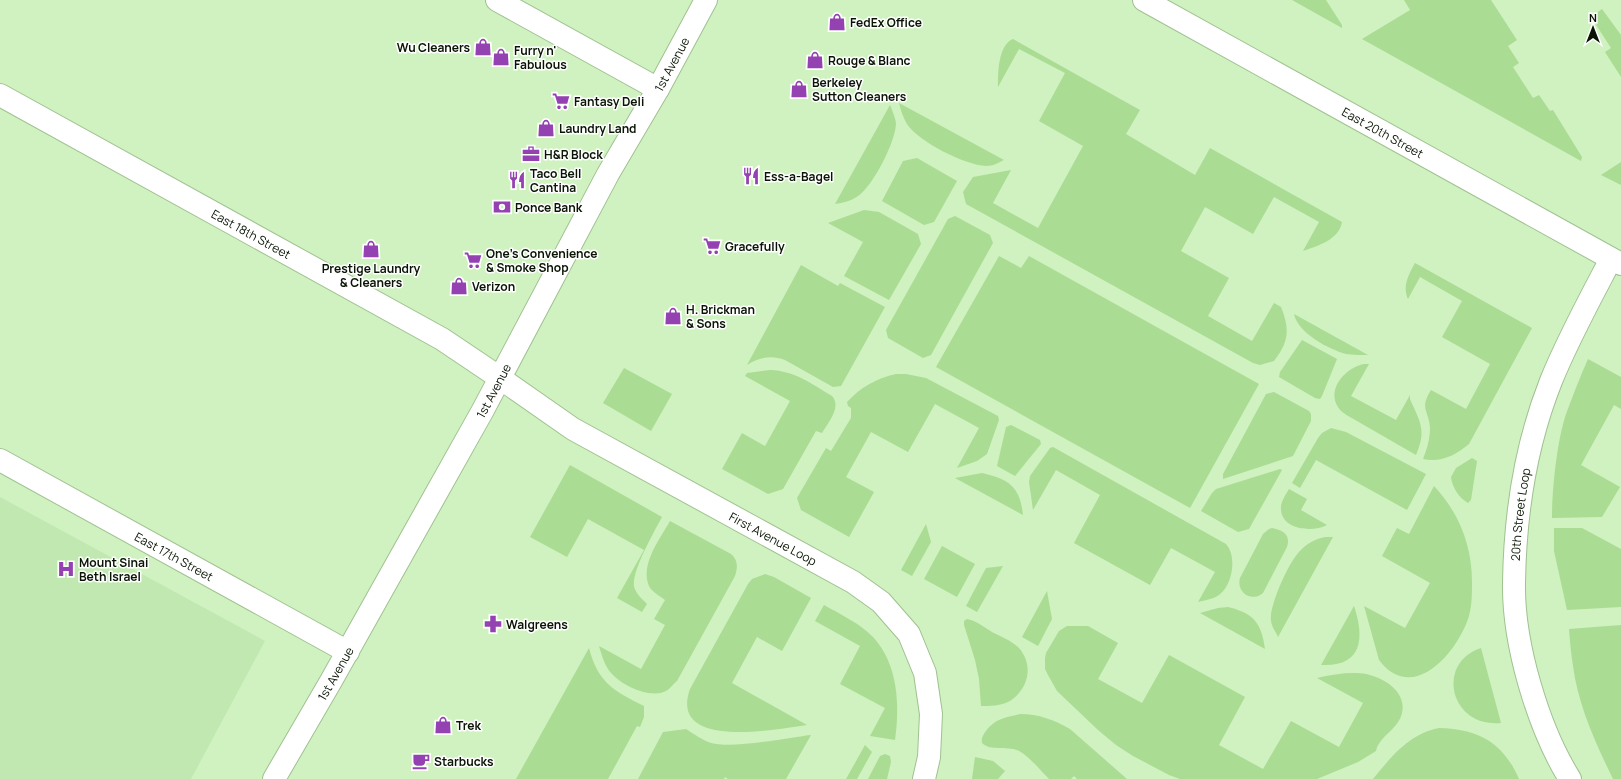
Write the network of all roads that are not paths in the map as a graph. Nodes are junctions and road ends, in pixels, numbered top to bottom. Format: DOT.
graph roads {
  1 [pos="497,0"];
  2 [pos="706,0"];
  3 [pos="1144,0"];
  4 [pos="658,89"];
  5 [pos="0,94"];
  6 [pos="1616,262"];
  7 [pos="500,378"];
  8 [pos="0,460"];
  9 [pos="348,652"];
  10 [pos="274,779"];
  11 [pos="924,779"];
  12 [pos="1570,779"];
  1 -- 4 [label="street"];
  2 -- 4 [label="street, 1st Avenue"];
  3 -- 6 [label="street, East 20th Street"];
  4 -- 7 [label="street, 1st Avenue"];
  5 -- 7 [label="street, East 18th Street"];
  6 -- 12 [label="street, 20th Street Loop"];
  7 -- 9 [label="street, 1st Avenue"];
  7 -- 11 [label="street, First Avenue Loop"];
  8 -- 9 [label="street, East 17th Street"];
  9 -- 10 [label="street, 1st Avenue"];
}
